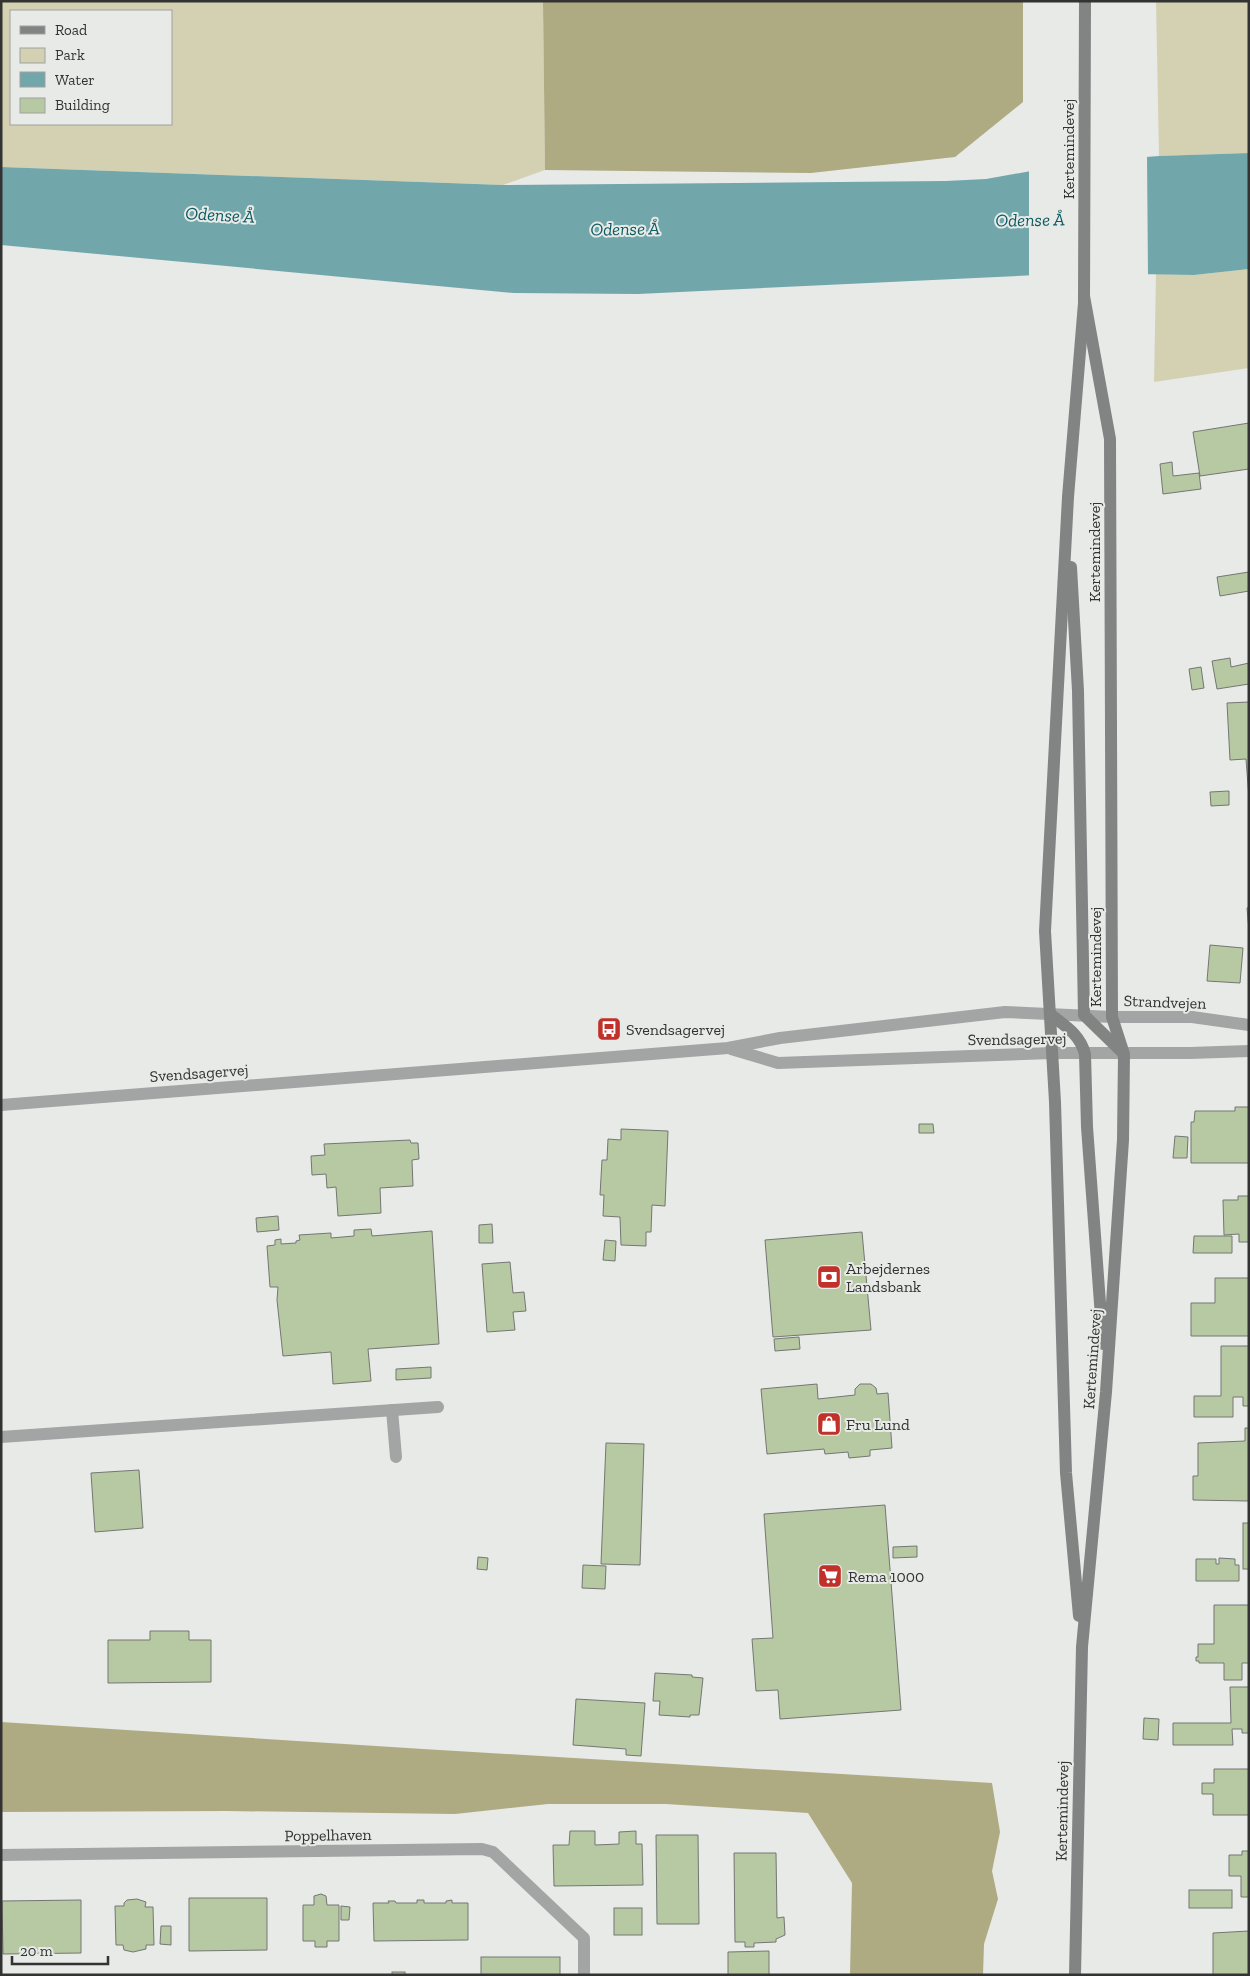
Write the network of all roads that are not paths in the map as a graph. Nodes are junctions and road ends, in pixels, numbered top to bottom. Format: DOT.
graph roads {
  1 [pos="1085,1"];
  2 [pos="1084,296"];
  3 [pos="1068,497"];
  4 [pos="1050,1014"];
  5 [pos="1084,1015"];
  6 [pos="1112,1017"];
  7 [pos="1249,1025"];
  8 [pos="728,1048"];
  9 [pos="1249,1051"];
  10 [pos="1052,1053"];
  11 [pos="1085,1054"];
  12 [pos="1124,1054"];
  13 [pos="1,1105"];
  14 [pos="1106,1392"];
  15 [pos="438,1407"];
  16 [pos="392,1410"];
  17 [pos="1,1437"];
  18 [pos="396,1456"];
  19 [pos="1082,1647"];
  20 [pos="1,1855"];
  21 [pos="584,1975"];
  22 [pos="1075,1975"];
  1 -- 2 [label="main road, Kertemindevej"];
  2 -- 3 [label="main road, Kertemindevej"];
  2 -- 6 [label="main road, Kertemindevej"];
  3 -- 4 [label="main road, Kertemindevej"];
  3 -- 5 [label="main road"];
  4 -- 5 [label="street, Strandvejen"];
  4 -- 8 [label="street, Svendsagervej"];
  4 -- 10 [label="main road, Kertemindevej"];
  4 -- 11 [label="main road"];
  5 -- 6 [label="street, Strandvejen"];
  5 -- 12 [label="main road"];
  6 -- 7 [label="street, Strandvejen"];
  6 -- 12 [label="main road, Kertemindevej"];
  8 -- 10 [label="street, Svendsagervej"];
  8 -- 13 [label="street, Svendsagervej"];
  9 -- 12 [label="street, Svendsagervej"];
  10 -- 11 [label="street, Svendsagervej"];
  10 -- 19 [label="main road, Kertemindevej"];
  11 -- 12 [label="street, Svendsagervej"];
  11 -- 14 [label="main road"];
  12 -- 14 [label="main road, Kertemindevej"];
  14 -- 19 [label="main road, Kertemindevej"];
  15 -- 16 [label="street"];
  16 -- 17 [label="street"];
  16 -- 18 [label="street"];
  19 -- 22 [label="main road, Kertemindevej"];
  20 -- 21 [label="street, Poppelhaven"];
}
